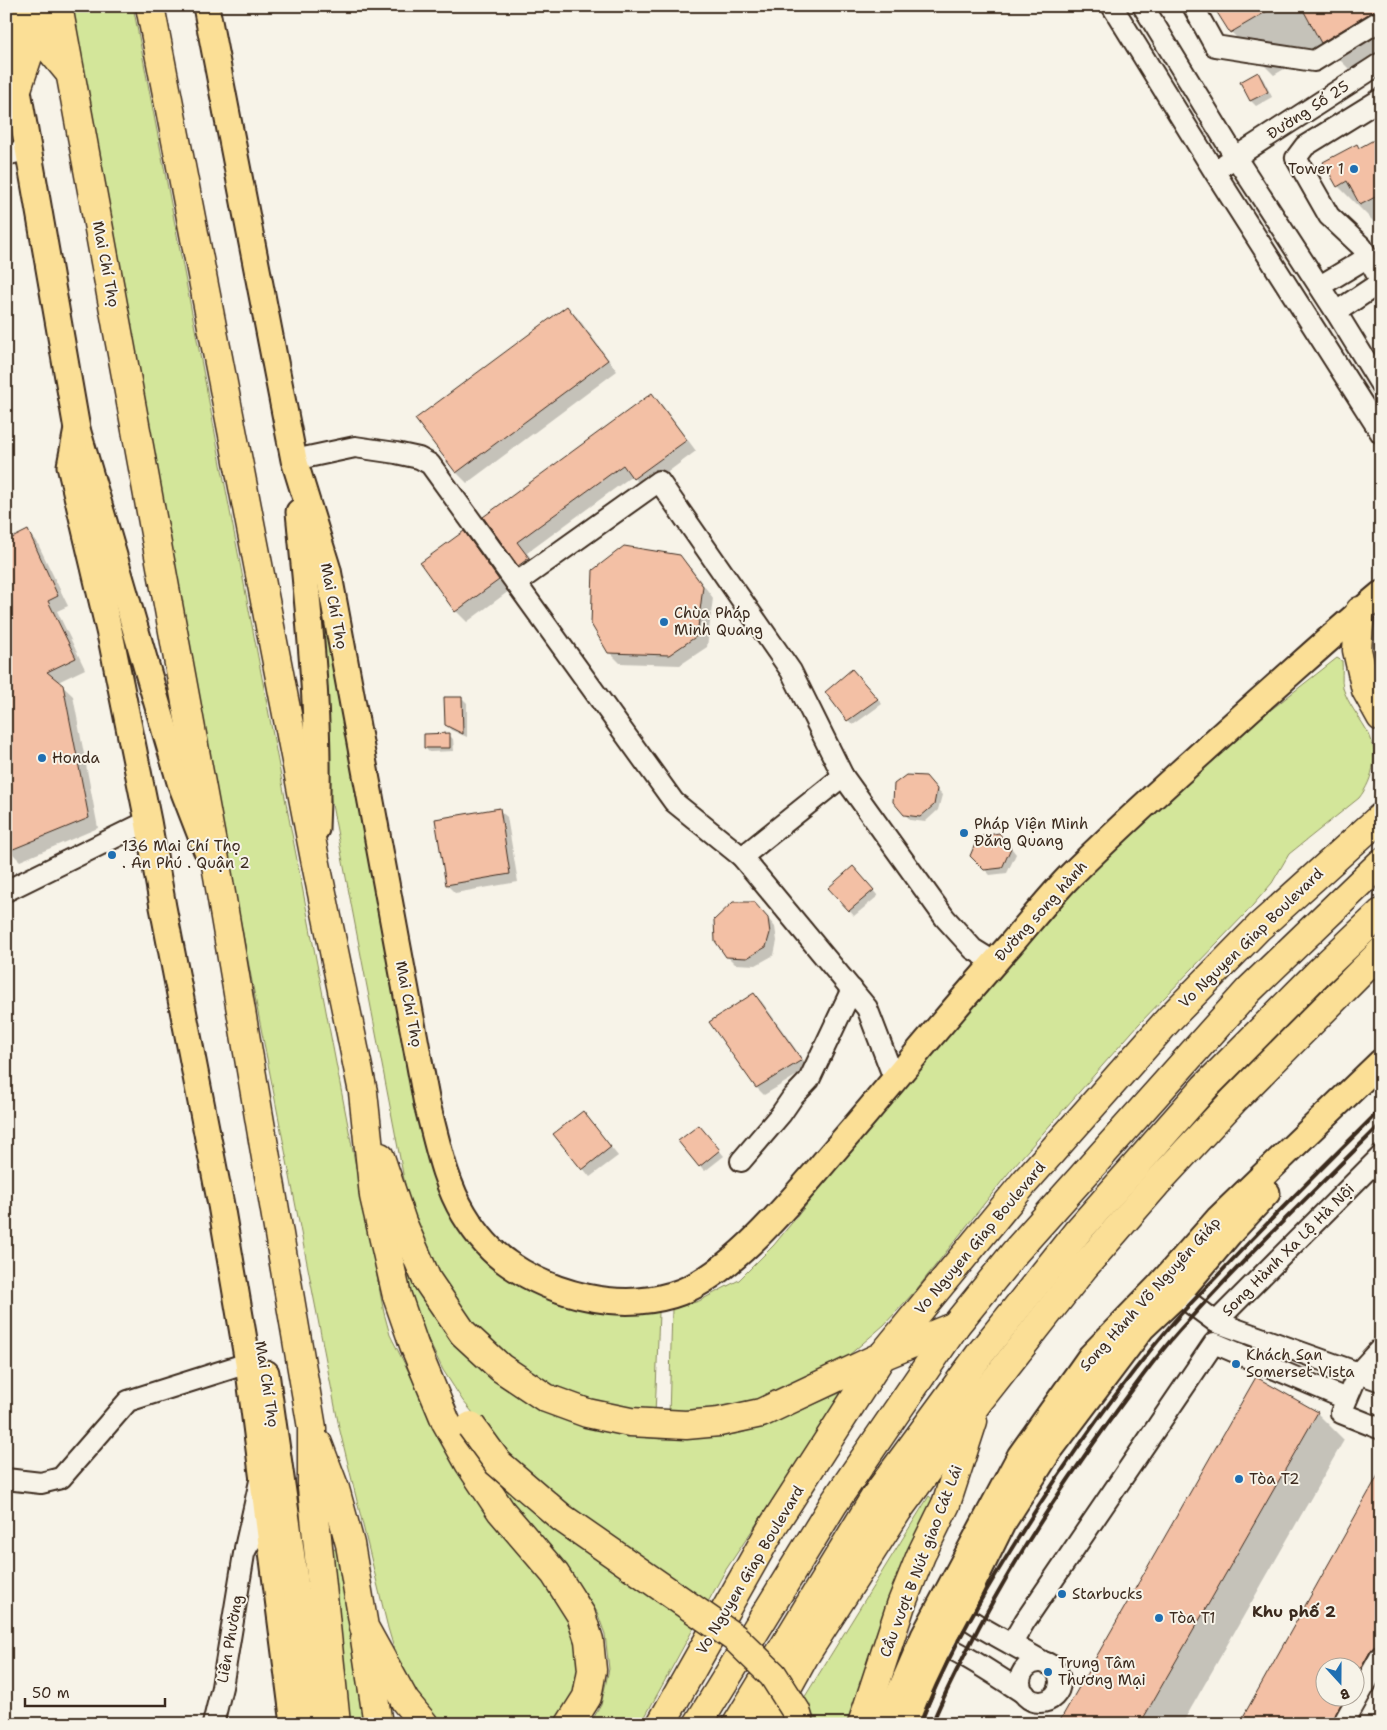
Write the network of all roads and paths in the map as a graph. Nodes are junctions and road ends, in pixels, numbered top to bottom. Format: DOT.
graph roads {
  1 [pos="14,6"];
  2 [pos="44,6"];
  3 [pos="58,6"];
  4 [pos="150,6"];
  5 [pos="206,6"];
  6 [pos="1112,6"];
  7 [pos="1143,6"];
  8 [pos="1193,6"];
  9 [pos="1381,20"];
  10 [pos="6,22"];
  11 [pos="35,32"];
  12 [pos="1381,63"];
  13 [pos="71,75"];
  14 [pos="18,86"];
  15 [pos="1381,99"];
  16 [pos="17,152"];
  17 [pos="1236,158"];
  18 [pos="1214,171"];
  19 [pos="1368,258"];
  20 [pos="1381,282"];
  21 [pos="1320,286"];
  22 [pos="1336,312"];
  23 [pos="1381,385"];
  24 [pos="77,430"];
  25 [pos="1381,433"];
  26 [pos="294,460"];
  27 [pos="516,583"];
  28 [pos="1381,594"];
  29 [pos="1360,611"];
  30 [pos="1381,717"];
  31 [pos="843,776"];
  32 [pos="317,807"];
  33 [pos="1381,817"];
  34 [pos="148,821"];
  35 [pos="742,857"];
  36 [pos="315,859"];
  37 [pos="1381,863"];
  38 [pos="218,876"];
  39 [pos="6,891"];
  40 [pos="1381,914"];
  41 [pos="1381,952"];
  42 [pos="994,962"];
  43 [pos="852,989"];
  44 [pos="1381,1062"];
  45 [pos="895,1081"];
  46 [pos="1381,1083"];
  47 [pos="366,1121"];
  48 [pos="1381,1156"];
  49 [pos="741,1161"];
  50 [pos="1024,1183"];
  51 [pos="391,1186"];
  52 [pos="754,1239"];
  53 [pos="1016,1252"];
  54 [pos="1168,1290"];
  55 [pos="1216,1322"];
  56 [pos="955,1326"];
  57 [pos="414,1345"];
  58 [pos="1381,1348"];
  59 [pos="882,1356"];
  60 [pos="248,1363"];
  61 [pos="1358,1373"];
  62 [pos="1381,1381"];
  63 [pos="981,1398"];
  64 [pos="1346,1399"];
  65 [pos="312,1428"];
  66 [pos="1381,1430"];
  67 [pos="262,1472"];
  68 [pos="6,1479"];
  69 [pos="279,1528"];
  70 [pos="244,1554"];
  71 [pos="950,1607"];
  72 [pos="364,1627"];
  73 [pos="932,1640"];
  74 [pos="1012,1643"];
  75 [pos="1381,1656"];
  76 [pos="1045,1663"];
  77 [pos="1025,1694"];
  78 [pos="772,1714"];
  79 [pos="213,1724"];
  80 [pos="294,1724"];
  81 [pos="314,1724"];
  82 [pos="336,1724"];
  83 [pos="378,1724"];
  84 [pos="424,1724"];
  85 [pos="570,1724"];
  86 [pos="661,1724"];
  87 [pos="698,1724"];
  88 [pos="737,1724"];
  89 [pos="800,1724"];
  90 [pos="862,1724"];
  91 [pos="886,1724"];
  92 [pos="906,1724"];
  93 [pos="1343,1724"];
  1 -- 11 [label="highway"];
  2 -- 11 [label="highway"];
  3 -- 13 [label="highway, Mai Chí Thọ"];
  4 -- 36 [label="highway, Mai Chí Thọ"];
  5 -- 26 [label="main road, Mai Chí Thọ"];
  6 -- 18 [label="street"];
  7 -- 17 [label="street"];
  8 -- 9 [label="street"];
  10 -- 14 [label="main road, Mai Chí Thọ"];
  11 -- 13 [label="highway"];
  11 -- 14 [label="highway"];
  12 -- 17 [label="street, Đường Số 25"];
  13 -- 38 [label="highway, Mai Chí Thọ"];
  14 -- 16 [label="main road, Mai Chí Thọ"];
  15 -- 19 [label="street"];
  16 -- 24 [label="main road, Mai Chí Thọ"];
  17 -- 18 [label="street, Đường Số 25"];
  17 -- 21 [label="street"];
  18 -- 25 [label="street"];
  19 -- 20 [label="street"];
  19 -- 21 [label="street"];
  20 -- 22 [label="street"];
  21 -- 22 [label="street"];
  22 -- 23 [label="street"];
  24 -- 34 [label="main road, Mai Chí Thọ"];
  24 -- 38 [label="main road, Mai Chí Thọ"];
  26 -- 27 [label="street"];
  26 -- 32 [label="main road, Mai Chí Thọ"];
  26 -- 52 [label="main road, Mai Chí Thọ"];
  27 -- 31 [label="street"];
  27 -- 35 [label="street"];
  28 -- 29 [label="main road, Đường song hành"];
  29 -- 30 [label="highway"];
  29 -- 42 [label="main road, Đường song hành"];
  31 -- 35 [label="street"];
  31 -- 42 [label="street"];
  32 -- 36 [label="main road, Mai Chí Thọ"];
  32 -- 51 [label="street, Mai Chí Thọ"];
  33 -- 50 [label="highway, Vo Nguyen Giap Boulevard"];
  34 -- 39 [label="street"];
  34 -- 60 [label="main road, Mai Chí Thọ"];
  34 -- 69 [label="main road, Mai Chí Thọ"];
  35 -- 43 [label="street"];
  36 -- 47 [label="highway, Mai Chí Thọ"];
  37 -- 53 [label="highway"];
  38 -- 65 [label="highway, Mai Chí Thọ"];
  40 -- 88 [label="highway"];
  41 -- 63 [label="highway"];
  42 -- 45 [label="main road, Đường song hành"];
  43 -- 45 [label="street"];
  43 -- 49 [label="street"];
  44 -- 54 [label="main road, Song Hành Võ Nguyên Giáp"];
  45 -- 52 [label="main road, Đường song hành"];
  46 -- 54 [label="main road, Song Hành Võ Nguyên Giáp"];
  47 -- 51 [label="highway"];
  47 -- 57 [label="highway"];
  48 -- 55 [label="street, Song Hành Xa Lộ Hà Nội"];
  50 -- 53 [label="highway"];
  50 -- 59 [label="highway, Vo Nguyen Giap Boulevard"];
  51 -- 59 [label="highway"];
  53 -- 56 [label="highway"];
  54 -- 55 [label="street"];
  54 -- 71 [label="main road, Song Hành Võ Nguyên Giáp"];
  55 -- 61 [label="street"];
  56 -- 59 [label="highway"];
  56 -- 87 [label="highway"];
  57 -- 85 [label="highway"];
  57 -- 89 [label="highway, bridge"];
  58 -- 61 [label="street"];
  59 -- 86 [label="highway, Vo Nguyen Giap Boulevard"];
  60 -- 67 [label="main road, Mai Chí Thọ"];
  60 -- 68 [label="street"];
  61 -- 62 [label="street"];
  61 -- 64 [label="street"];
  63 -- 78 [label="highway"];
  63 -- 90 [label="highway, Cầu vượt B Nút giao Cát Lái"];
  64 -- 66 [label="street"];
  64 -- 74 [label="street"];
  65 -- 72 [label="highway, Mai Chí Thọ"];
  65 -- 82 [label="highway, Mai Chí Thọ"];
  67 -- 69 [label="main road, Mai Chí Thọ"];
  67 -- 70 [label="street, Liên Phường"];
  69 -- 70 [label="street, Liên Phường"];
  69 -- 80 [label="main road, Mai Chí Thọ"];
  69 -- 81 [label="main road, Mai Chí Thọ"];
  70 -- 79 [label="street, Liên Phường"];
  71 -- 73 [label="main road, Song Hành Võ Nguyên Giáp"];
  71 -- 74 [label="street"];
  72 -- 83 [label="highway"];
  72 -- 84 [label="highway"];
  73 -- 77 [label="street"];
  73 -- 91 [label="main road, Song Hành Võ Nguyên Giáp"];
  73 -- 92 [label="main road, Song Hành Võ Nguyên Giáp"];
  74 -- 76 [label="street"];
  75 -- 93 [label="street"];
  76 -- 77 [label="street"];
  76 -- 77 [label="street"];
}
